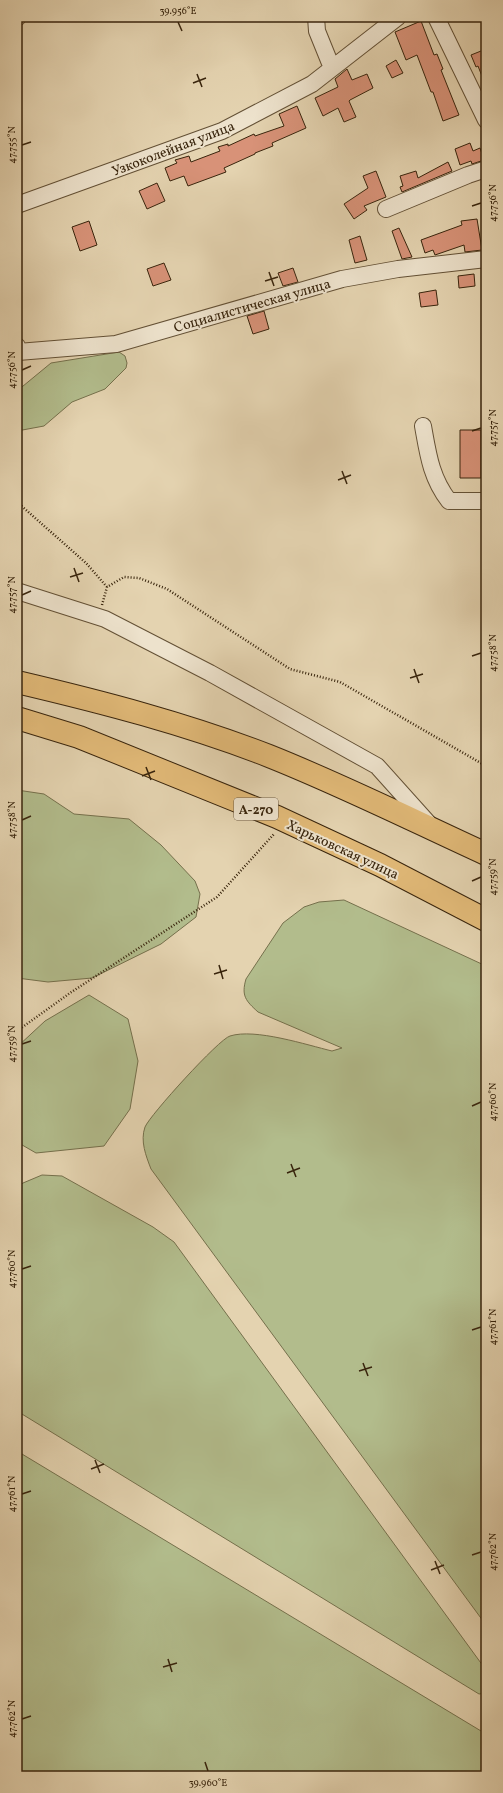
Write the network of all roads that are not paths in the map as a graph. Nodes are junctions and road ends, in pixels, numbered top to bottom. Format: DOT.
graph roads {
  1 [pos="316,17"];
  2 [pos="398,17"];
  3 [pos="436,17"];
  4 [pos="332,68"];
  5 [pos="486,120"];
  6 [pos="486,169"];
  7 [pos="17,205"];
  8 [pos="386,209"];
  9 [pos="486,259"];
  10 [pos="18,349"];
  11 [pos="423,426"];
  12 [pos="486,501"];
  13 [pos="17,591"];
  14 [pos="17,682"];
  15 [pos="17,718"];
  16 [pos="434,830"];
  17 [pos="486,854"];
  18 [pos="486,920"];
  1 -- 4 [label="street"];
  2 -- 4 [label="street, Узкоколейная улица"];
  3 -- 5 [label="street"];
  4 -- 7 [label="street, Узкоколейная улица"];
  6 -- 8 [label="street"];
  9 -- 10 [label="street, Социалистическая улица"];
  11 -- 12 [label="street"];
  13 -- 16 [label="street"];
  14 -- 16 [label="highway"];
  15 -- 18 [label="highway, Харьковская улица / А-270"];
  16 -- 17 [label="highway"];
}
